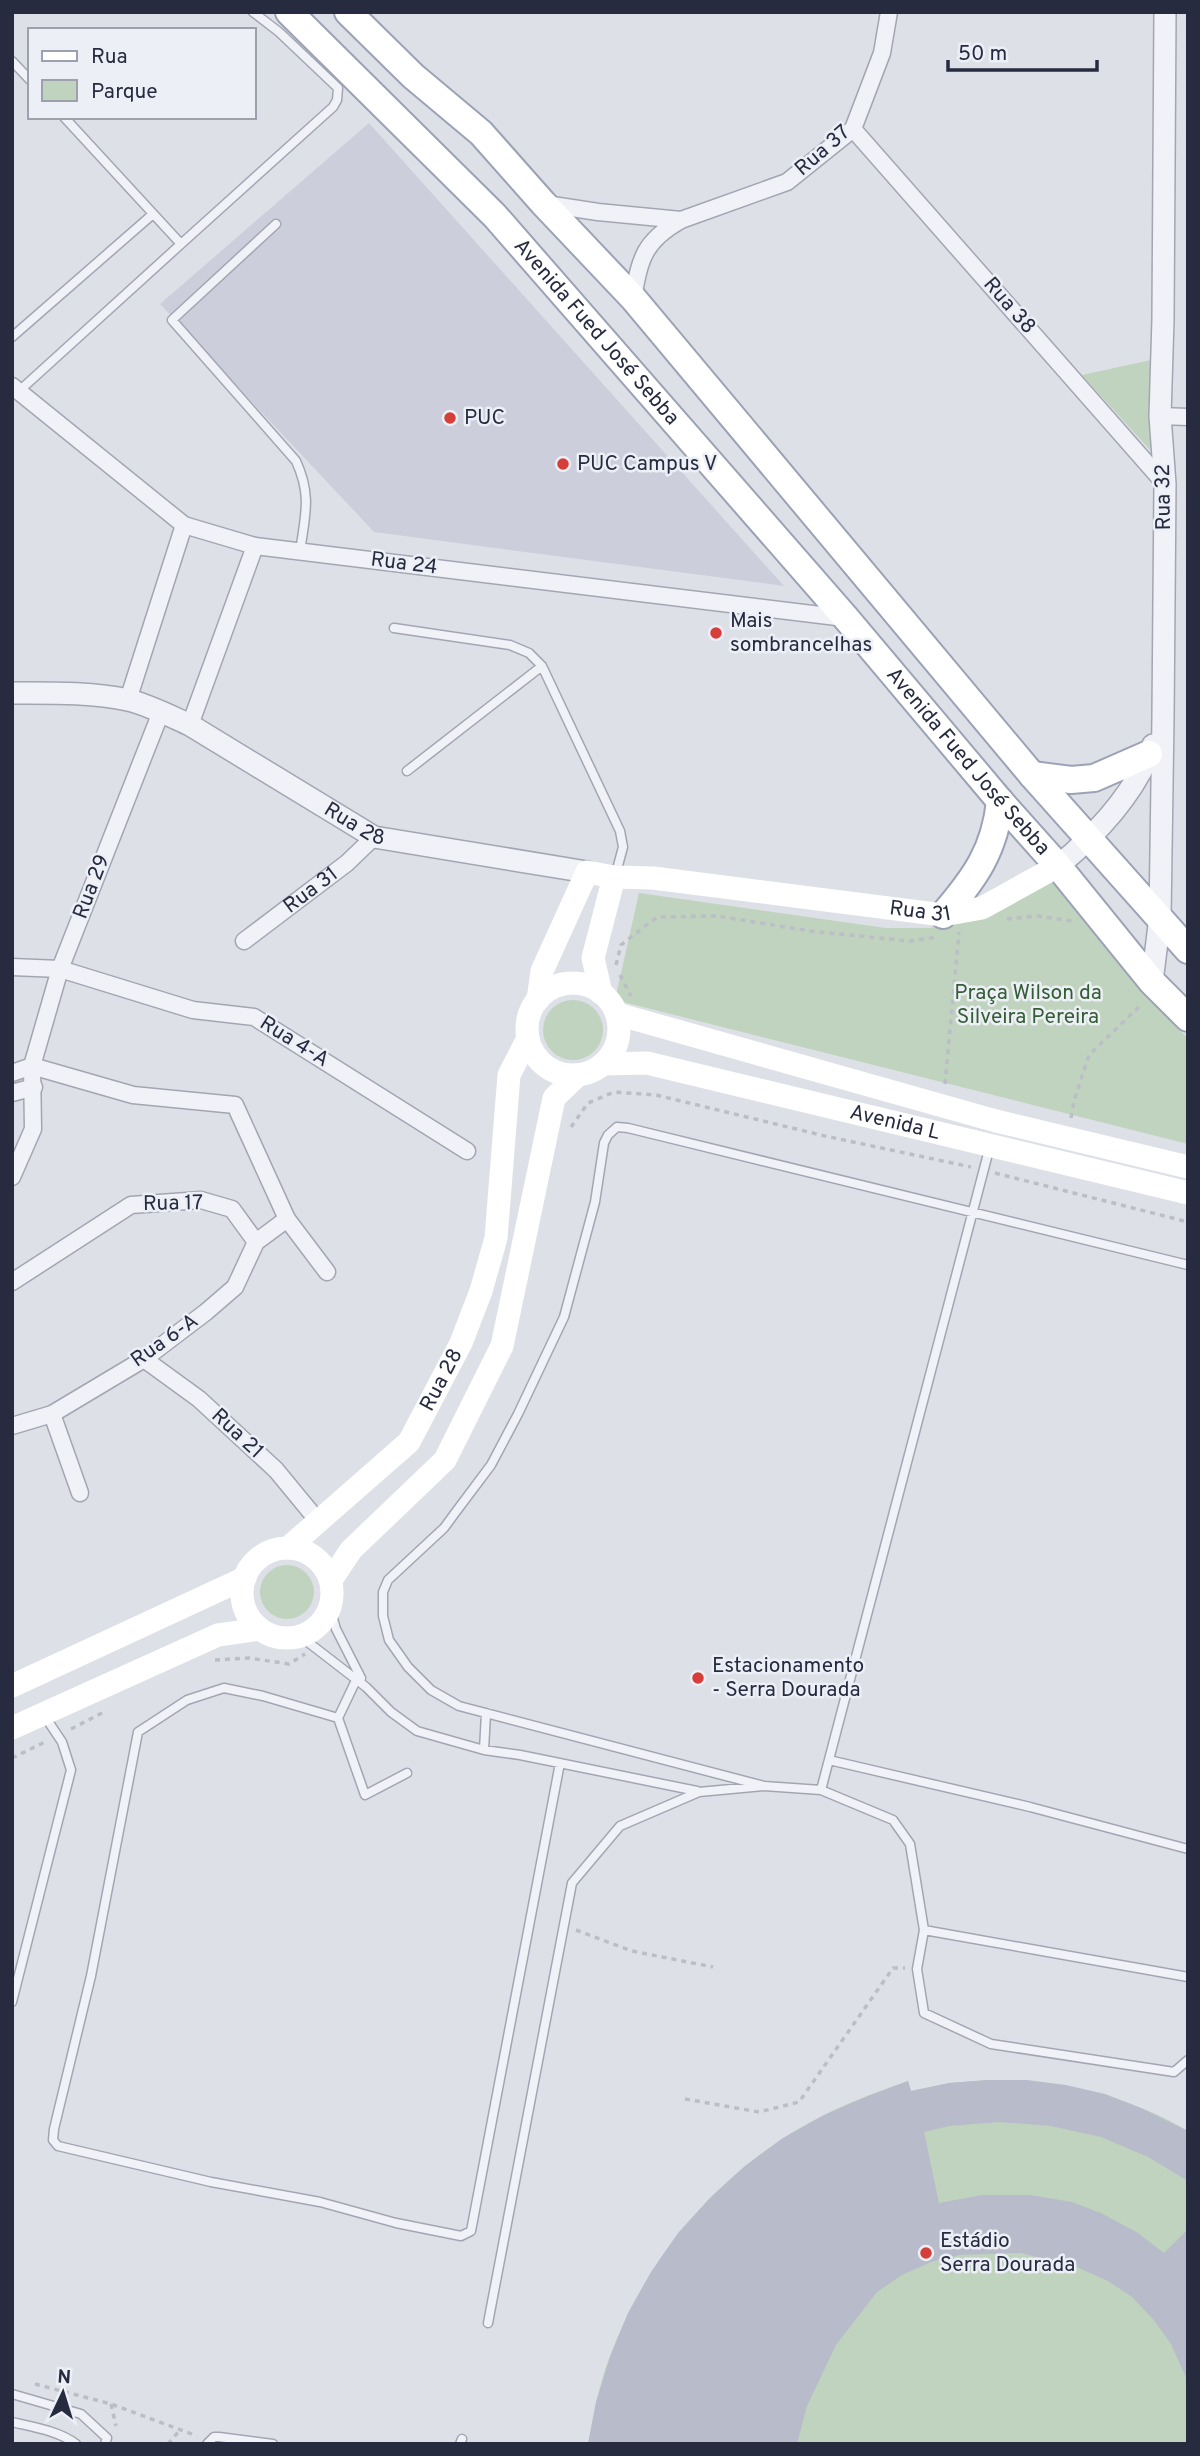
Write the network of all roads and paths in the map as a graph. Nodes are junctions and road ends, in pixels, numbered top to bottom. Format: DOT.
graph roads {
  1 [pos="253,12"];
  2 [pos="289,12"];
  3 [pos="348,12"];
  4 [pos="889,12"];
  5 [pos="1165,12"];
  6 [pos="12,61"];
  7 [pos="28,78"];
  8 [pos="66,119"];
  9 [pos="853,129"];
  10 [pos="542,203"];
  11 [pos="153,214"];
  12 [pos="681,220"];
  13 [pos="276,224"];
  14 [pos="181,244"];
  15 [pos="633,298"];
  16 [pos="12,337"];
  17 [pos="15,389"];
  18 [pos="1160,416"];
  19 [pos="1188,417"];
  20 [pos="1165,484"];
  21 [pos="184,525"];
  22 [pos="255,546"];
  23 [pos="300,552"];
  24 [pos="846,618"];
  25 [pos="394,628"];
  26 [pos="542,666"];
  27 [pos="12,693"];
  28 [pos="128,700"];
  29 [pos="161,712"];
  30 [pos="1163,717"];
  31 [pos="190,725"];
  32 [pos="1149,754"];
  33 [pos="407,771"];
  34 [pos="1032,775"];
  35 [pos="1000,801"];
  36 [pos="374,837"];
  37 [pos="1088,841"];
  38 [pos="1058,866"];
  39 [pos="587,873"];
  40 [pos="614,877"];
  41 [pos="1160,918"];
  42 [pos="1004,919"];
  43 [pos="1076,922"];
  44 [pos="958,923"];
  45 [pos="244,941"];
  46 [pos="1188,950"];
  47 [pos="12,967"];
  48 [pos="60,969"];
  49 [pos="1156,986"];
  50 [pos="601,993"];
  51 [pos="538,999"];
  52 [pos="638,1001"];
  53 [pos="617,1014"];
  54 [pos="1188,1018"];
  55 [pos="528,1038"];
  56 [pos="603,1064"];
  57 [pos="33,1066"];
  58 [pos="12,1073"];
  59 [pos="578,1075"];
  60 [pos="34,1087"];
  61 [pos="12,1093"];
  62 [pos="940,1105"];
  63 [pos="996,1121"];
  64 [pos="569,1136"];
  65 [pos="1068,1138"];
  66 [pos="990,1145"];
  67 [pos="467,1152"];
  68 [pos="1062,1162"];
  69 [pos="1188,1167"];
  70 [pos="982,1170"];
  71 [pos="12,1177"];
  72 [pos="1060,1191"];
  73 [pos="1188,1194"];
  74 [pos="971,1211"];
  75 [pos="287,1219"];
  76 [pos="1188,1222"];
  77 [pos="256,1242"];
  78 [pos="1188,1265"];
  79 [pos="327,1272"];
  80 [pos="12,1282"];
  81 [pos="144,1359"];
  82 [pos="52,1414"];
  83 [pos="12,1426"];
  84 [pos="80,1493"];
  85 [pos="318,1521"];
  86 [pos="288,1548"];
  87 [pos="245,1578"];
  88 [pos="331,1580"];
  89 [pos="330,1608"];
  90 [pos="260,1629"];
  91 [pos="307,1642"];
  92 [pos="212,1660"];
  93 [pos="357,1677"];
  94 [pos="12,1686"];
  95 [pos="108,1710"];
  96 [pos="42,1713"];
  97 [pos="486,1713"];
  98 [pos="338,1718"];
  99 [pos="12,1728"];
  100 [pos="58,1736"];
  101 [pos="484,1750"];
  102 [pos="12,1758"];
  103 [pos="829,1760"];
  104 [pos="561,1763"];
  105 [pos="407,1773"];
  106 [pos="764,1786"];
  107 [pos="821,1790"];
  108 [pos="699,1792"];
  109 [pos="1188,1849"];
  110 [pos="564,1925"];
  111 [pos="924,1930"];
  112 [pos="713,1967"];
  113 [pos="917,1969"];
  114 [pos="1188,1977"];
  115 [pos="12,2002"];
  116 [pos="1188,2060"];
  117 [pos="685,2099"];
  118 [pos="488,2323"];
  119 [pos="24,2382"];
  120 [pos="12,2394"];
  121 [pos="12,2422"];
  122 [pos="180,2430"];
  123 [pos="209,2442"];
  124 [pos="252,2442"];
  125 [pos="76,2444"];
  126 [pos="105,2444"];
  127 [pos="168,2444"];
  128 [pos="273,2444"];
  1 -- 14 [label="lane"];
  2 -- 24 [label="main road, Avenida Fued José Sebba"];
  3 -- 10 [label="main road, Avenida Fued José Sebba"];
  4 -- 9 [label="street, Rua 37"];
  5 -- 18 [label="street, Rua 32"];
  6 -- 7 [label="lane"];
  8 -- 11 [label="lane"];
  9 -- 12 [label="street, Rua 37"];
  9 -- 20 [label="street, Rua 38"];
  10 -- 12 [label="street, Rua 37"];
  10 -- 15 [label="main road, Avenida Fued José Sebba"];
  11 -- 14 [label="lane"];
  11 -- 16 [label="lane"];
  12 -- 15 [label="street, Rua 37"];
  13 -- 23 [label="lane"];
  14 -- 17 [label="lane"];
  15 -- 34 [label="main road, Avenida Fued José Sebba"];
  17 -- 21 [label="street, Rua 24"];
  18 -- 19 [label="street"];
  18 -- 20 [label="street, Rua 32"];
  20 -- 30 [label="street, Rua 32"];
  21 -- 22 [label="street, Rua 24"];
  21 -- 28 [label="street"];
  22 -- 23 [label="street, Rua 24"];
  22 -- 31 [label="street"];
  23 -- 24 [label="street, Rua 24"];
  24 -- 35 [label="main road, Avenida Fued José Sebba"];
  25 -- 26 [label="lane"];
  26 -- 33 [label="lane"];
  26 -- 40 [label="lane"];
  27 -- 28 [label="street, Rua 28"];
  28 -- 29 [label="street, Rua 28"];
  29 -- 31 [label="street, Rua 28"];
  29 -- 48 [label="street, Rua 29"];
  30 -- 32 [label="street, Rua 31"];
  30 -- 41 [label="street, Rua 32"];
  31 -- 36 [label="street, Rua 28"];
  32 -- 34 [label="main road"];
  32 -- 37 [label="street, Rua 31"];
  34 -- 37 [label="main road, Avenida Fued José Sebba"];
  35 -- 38 [label="main road, Avenida Fued José Sebba"];
  35 -- 44 [label="main road"];
  36 -- 39 [label="street, Rua 28"];
  36 -- 45 [label="street, Rua 31"];
  37 -- 38 [label="street, Rua 31"];
  37 -- 41 [label="main road, Avenida Fued José Sebba"];
  38 -- 44 [label="main road, Rua 31"];
  38 -- 49 [label="main road, Avenida Fued José Sebba"];
  39 -- 40 [label="main road, Rua 31"];
  39 -- 51 [label="main road"];
  40 -- 44 [label="main road, Rua 31"];
  40 -- 50 [label="main road"];
  41 -- 46 [label="main road, Avenida Fued José Sebba"];
  41 -- 49 [label="street, Rua 32"];
  42 -- 43 [label="path"];
  44 -- 52 [label="path"];
  44 -- 62 [label="path"];
  47 -- 48 [label="street, Rua 4-A"];
  48 -- 57 [label="street, Rua 29"];
  48 -- 67 [label="street, Rua 4-A"];
  49 -- 54 [label="main road, Avenida Fued José Sebba"];
  49 -- 65 [label="path"];
  50 -- 51 [label="main road"];
  50 -- 53 [label="main road"];
  51 -- 55 [label="main road"];
  53 -- 56 [label="main road"];
  53 -- 62 [label="main road, Avenida L"];
  55 -- 59 [label="main road"];
  55 -- 85 [label="main road, Rua 28"];
  56 -- 59 [label="main road"];
  56 -- 66 [label="main road, Avenida L"];
  57 -- 58 [label="street"];
  57 -- 60 [label="street, Rua 29"];
  57 -- 75 [label="street"];
  59 -- 88 [label="main road, Rua 28"];
  60 -- 61 [label="street"];
  60 -- 71 [label="street, Rua 29"];
  62 -- 63 [label="main road, Avenida L"];
  63 -- 65 [label="main road, Avenida L"];
  63 -- 66 [label="street"];
  64 -- 70 [label="path"];
  65 -- 69 [label="main road, Avenida L"];
  66 -- 68 [label="main road, Avenida L"];
  66 -- 70 [label="lane"];
  68 -- 72 [label="path"];
  68 -- 73 [label="main road, Avenida L"];
  70 -- 72 [label="path"];
  70 -- 74 [label="lane"];
  72 -- 76 [label="path"];
  74 -- 78 [label="lane"];
  74 -- 97 [label="lane"];
  74 -- 103 [label="lane"];
  75 -- 77 [label="street, Rua 6-A"];
  75 -- 79 [label="street"];
  77 -- 80 [label="street, Rua 17"];
  77 -- 81 [label="street, Rua 6-A"];
  81 -- 82 [label="street, Rua 6-A"];
  81 -- 85 [label="street, Rua 21"];
  82 -- 83 [label="street, Rua 6-A"];
  82 -- 84 [label="street"];
  85 -- 86 [label="main road, Rua 28"];
  86 -- 87 [label="main road"];
  86 -- 88 [label="main road"];
  87 -- 90 [label="main road"];
  87 -- 94 [label="main road"];
  88 -- 89 [label="main road"];
  89 -- 91 [label="main road"];
  89 -- 93 [label="lane"];
  90 -- 91 [label="main road"];
  90 -- 96 [label="main road"];
  91 -- 92 [label="path"];
  91 -- 93 [label="lane"];
  93 -- 98 [label="lane"];
  93 -- 101 [label="lane"];
  95 -- 100 [label="path"];
  96 -- 99 [label="main road"];
  96 -- 100 [label="lane"];
  97 -- 101 [label="lane"];
  97 -- 106 [label="lane"];
  98 -- 104 [label="lane"];
  98 -- 105 [label="lane"];
  100 -- 102 [label="path"];
  100 -- 115 [label="lane"];
  101 -- 104 [label="lane"];
  103 -- 107 [label="lane"];
  103 -- 109 [label="lane"];
  104 -- 108 [label="lane"];
  106 -- 107 [label="lane"];
  106 -- 108 [label="lane"];
  107 -- 111 [label="lane"];
  108 -- 110 [label="lane"];
  110 -- 112 [label="path"];
  110 -- 118 [label="lane"];
  111 -- 113 [label="lane"];
  111 -- 114 [label="lane"];
  113 -- 116 [label="lane"];
  113 -- 117 [label="path"];
  119 -- 122 [label="path"];
  120 -- 126 [label="lane"];
  121 -- 125 [label="lane"];
  122 -- 123 [label="path"];
  122 -- 127 [label="path"];
  123 -- 124 [label="lane"];
  124 -- 128 [label="lane"];
}
